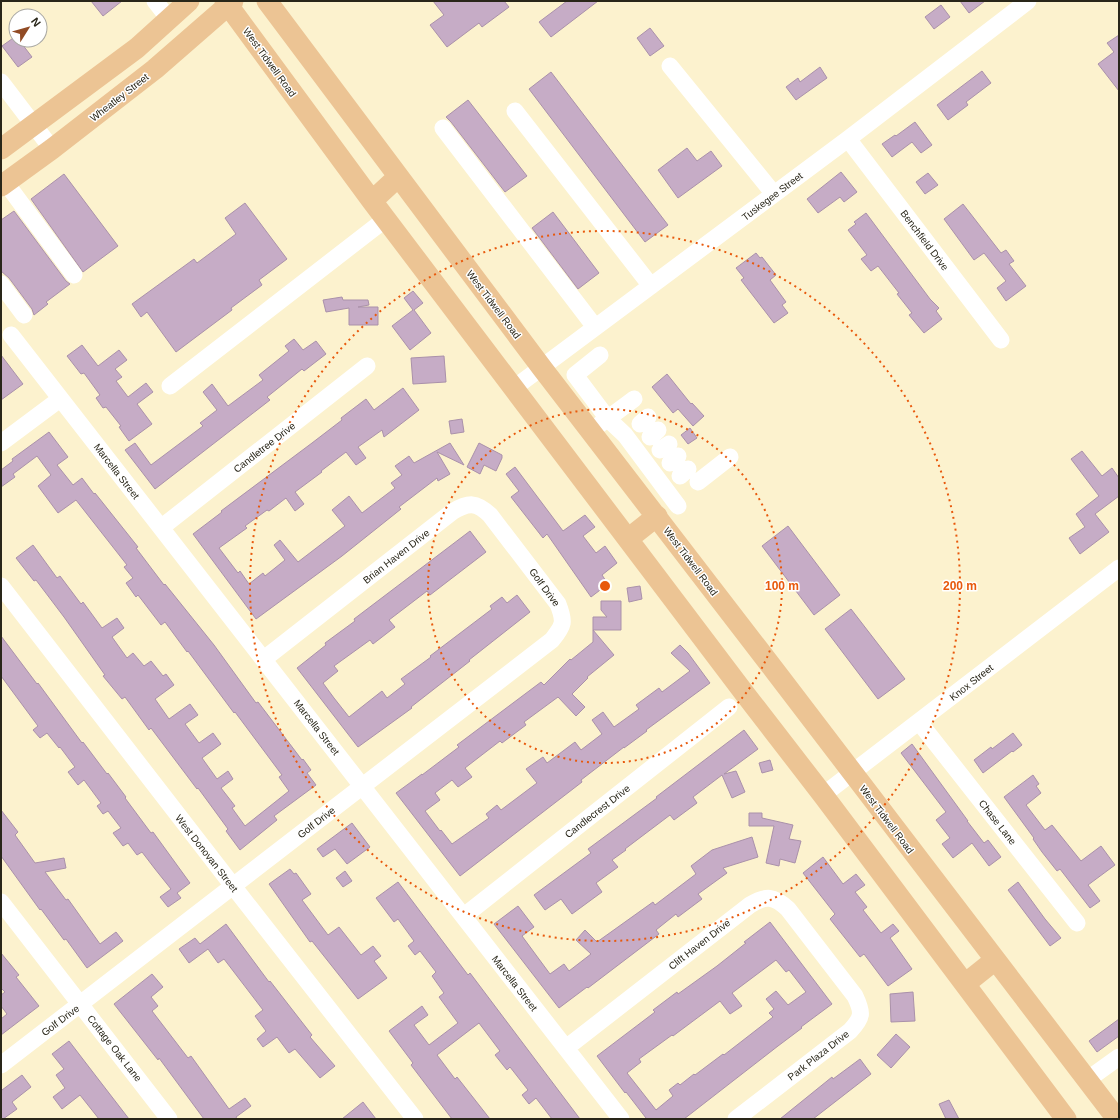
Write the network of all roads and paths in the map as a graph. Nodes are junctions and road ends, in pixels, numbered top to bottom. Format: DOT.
graph roads {
  1 [pos="155,1"];
  2 [pos="189,1"];
  3 [pos="267,1"];
  4 [pos="1028,1"];
  5 [pos="229,2"];
  6 [pos="169,19"];
  7 [pos="670,66"];
  8 [pos="1,82"];
  9 [pos="515,111"];
  10 [pos="34,124"];
  11 [pos="443,128"];
  12 [pos="848,139"];
  13 [pos="1,149"];
  14 [pos="52,149"];
  15 [pos="398,177"];
  16 [pos="3,184"];
  17 [pos="774,194"];
  18 [pos="372,201"];
  19 [pos="387,218"];
  20 [pos="74,275"];
  21 [pos="1,284"];
  22 [pos="651,286"];
  23 [pos="24,315"];
  24 [pos="595,327"];
  25 [pos="11,335"];
  26 [pos="1001,340"];
  27 [pos="600,355"];
  28 [pos="367,366"];
  29 [pos="542,368"];
  30 [pos="170,386"];
  31 [pos="514,388"];
  32 [pos="60,399"];
  33 [pos="634,399"];
  34 [pos="608,419"];
  35 [pos="591,432"];
  36 [pos="1,444"];
  37 [pos="658,454"];
  38 [pos="730,457"];
  39 [pos="678,506"];
  40 [pos="657,516"];
  41 [pos="162,527"];
  42 [pos="628,539"];
  43 [pos="522,557"];
  44 [pos="1119,568"];
  45 [pos="1,586"];
  46 [pos="264,659"];
  47 [pos="729,707"];
  48 [pos="919,722"];
  49 [pos="852,773"];
  50 [pos="362,786"];
  51 [pos="823,795"];
  52 [pos="233,886"];
  53 [pos="1,902"];
  54 [pos="464,916"];
  55 [pos="1077,922"];
  56 [pos="825,957"];
  57 [pos="995,960"];
  58 [pos="965,984"];
  59 [pos="80,1004"];
  60 [pos="566,1048"];
  61 [pos="1119,1057"];
  62 [pos="1,1065"];
  63 [pos="1087,1080"];
  64 [pos="170,1119"];
  65 [pos="416,1119"];
  66 [pos="621,1119"];
  67 [pos="736,1119"];
  68 [pos="1066,1119"];
  69 [pos="1117,1119"];
  1 -- 6 [label="street"];
  2 -- 6 [label="main road"];
  3 -- 15 [label="main road, West Tidwell Road"];
  4 -- 12 [label="street, Tuskegee Street"];
  5 -- 14 [label="main road, Wheatley Street"];
  5 -- 18 [label="main road, West Tidwell Road"];
  6 -- 10 [label="main road"];
  7 -- 17 [label="street"];
  8 -- 10 [label="street"];
  9 -- 22 [label="street"];
  10 -- 13 [label="main road"];
  10 -- 14 [label="street"];
  11 -- 24 [label="street"];
  12 -- 17 [label="street, Tuskegee Street"];
  12 -- 26 [label="street, Benchfield Drive"];
  14 -- 16 [label="main road, Wheatley Street"];
  15 -- 18 [label="main road"];
  15 -- 29 [label="main road, West Tidwell Road"];
  16 -- 20 [label="street"];
  17 -- 22 [label="street, Tuskegee Street"];
  18 -- 19 [label="main road, West Tidwell Road"];
  19 -- 30 [label="street"];
  19 -- 31 [label="main road, West Tidwell Road"];
  21 -- 23 [label="street"];
  22 -- 24 [label="street, Tuskegee Street"];
  24 -- 29 [label="street, Tuskegee Street"];
  25 -- 32 [label="street, Marcella Street"];
  27 -- 34 [label="street"];
  28 -- 41 [label="street, Candletree Drive"];
  29 -- 31 [label="street, Tuskegee Street"];
  29 -- 35 [label="main road, West Tidwell Road"];
  31 -- 42 [label="main road, West Tidwell Road"];
  32 -- 36 [label="street"];
  32 -- 41 [label="street, Marcella Street"];
  33 -- 34 [label="street"];
  34 -- 35 [label="street"];
  34 -- 37 [label="street"];
  35 -- 40 [label="main road, West Tidwell Road"];
  37 -- 38 [label="street"];
  37 -- 39 [label="street"];
  40 -- 42 [label="main road"];
  40 -- 49 [label="main road, West Tidwell Road"];
  41 -- 46 [label="street, Marcella Street"];
  42 -- 51 [label="main road, West Tidwell Road"];
  43 -- 46 [label="street, Brian Haven Drive"];
  43 -- 50 [label="street, Golf Drive"];
  44 -- 48 [label="street, Knox Street"];
  45 -- 52 [label="street, West Donovan Street"];
  46 -- 50 [label="street, Marcella Street"];
  47 -- 54 [label="street, Candlecrest Drive"];
  48 -- 49 [label="street, Knox Street"];
  48 -- 55 [label="street, Chase Lane"];
  49 -- 51 [label="street, Knox Street"];
  49 -- 57 [label="main road, West Tidwell Road"];
  50 -- 52 [label="street, Golf Drive"];
  50 -- 54 [label="street, Marcella Street"];
  51 -- 58 [label="main road, West Tidwell Road"];
  52 -- 59 [label="street, Golf Drive"];
  52 -- 65 [label="street, West Donovan Street"];
  53 -- 59 [label="street, Cottage Oak Lane"];
  54 -- 60 [label="street, Marcella Street"];
  56 -- 60 [label="street, Clift Haven Drive"];
  56 -- 67 [label="street, Park Plaza Drive"];
  57 -- 58 [label="main road"];
  57 -- 63 [label="main road, West Tidwell Road"];
  58 -- 68 [label="main road, West Tidwell Road"];
  59 -- 62 [label="street, Golf Drive"];
  59 -- 64 [label="street, Cottage Oak Lane"];
  60 -- 66 [label="street, Marcella Street"];
  61 -- 63 [label="street"];
  63 -- 69 [label="main road, West Tidwell Road"];
}
